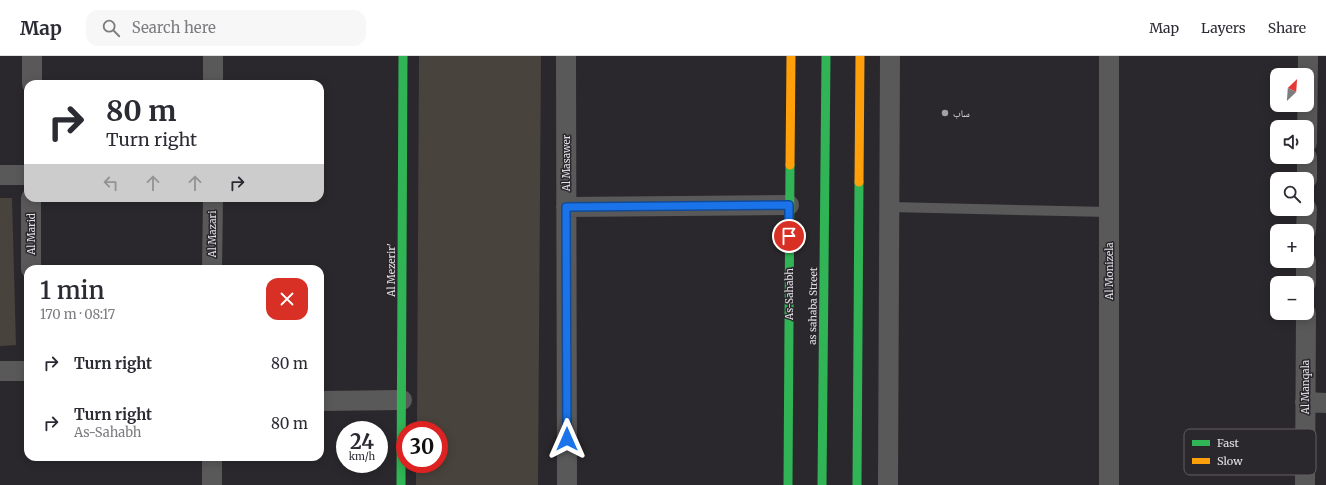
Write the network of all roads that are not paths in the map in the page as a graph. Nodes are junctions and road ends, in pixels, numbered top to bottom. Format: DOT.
graph roads {
  1 [pos="32,56"];
  2 [pos="213,56"];
  3 [pos="403,56"];
  4 [pos="566,56"];
  5 [pos="791,56"];
  6 [pos="826,56"];
  7 [pos="860,56"];
  8 [pos="890,56"];
  9 [pos="1109,56"];
  10 [pos="1308,56"];
  11 [pos="32,80"];
  12 [pos="213,80"];
  13 [pos="1307,120"];
  14 [pos="0,175"];
  15 [pos="24,175"];
  16 [pos="31,202"];
  17 [pos="213,202"];
  18 [pos="789,205"];
  19 [pos="566,207"];
  20 [pos="890,207"];
  21 [pos="1109,212"];
  22 [pos="32,265"];
  23 [pos="212,265"];
  24 [pos="1306,320"];
  25 [pos="0,371"];
  26 [pos="24,371"];
  27 [pos="402,400"];
  28 [pos="324,401"];
  29 [pos="1305,402"];
  30 [pos="1326,402"];
  31 [pos="1305,429"];
  32 [pos="212,461"];
  33 [pos="1304,475"];
  34 [pos="212,485"];
  35 [pos="401,485"];
  36 [pos="567,485"];
  37 [pos="788,485"];
  38 [pos="822,485"];
  39 [pos="857,485"];
  40 [pos="888,485"];
  41 [pos="1109,485"];
  42 [pos="1304,485"];
  1 -- 11 [label="street"];
  2 -- 12 [label="street"];
  3 -- 27 [label="street, Al Mezerir'"];
  4 -- 19 [label="street, Al Masawer"];
  5 -- 18 [label="street, As-Sahabh"];
  6 -- 38 [label="street, as sahaba Street"];
  7 -- 39 [label="street"];
  8 -- 20 [label="street"];
  9 -- 21 [label="street, Al Monizela"];
  10 -- 13 [label="street"];
  14 -- 15 [label="street"];
  16 -- 22 [label="street, Al Marid"];
  17 -- 23 [label="street, Al Mazari"];
  18 -- 19 [label="street"];
  18 -- 37 [label="street, As-Sahabh"];
  19 -- 36 [label="street, Al Masawer"];
  20 -- 21 [label="lane"];
  20 -- 40 [label="street"];
  21 -- 41 [label="street, Al Monizela"];
  24 -- 29 [label="street, Al Manqala"];
  25 -- 26 [label="street"];
  27 -- 28 [label="street"];
  27 -- 35 [label="street, Al Mezerir'"];
  29 -- 30 [label="street"];
  29 -- 31 [label="street, Al Manqala"];
  32 -- 34 [label="street"];
  33 -- 42 [label="street, Al Manqala"];
}
